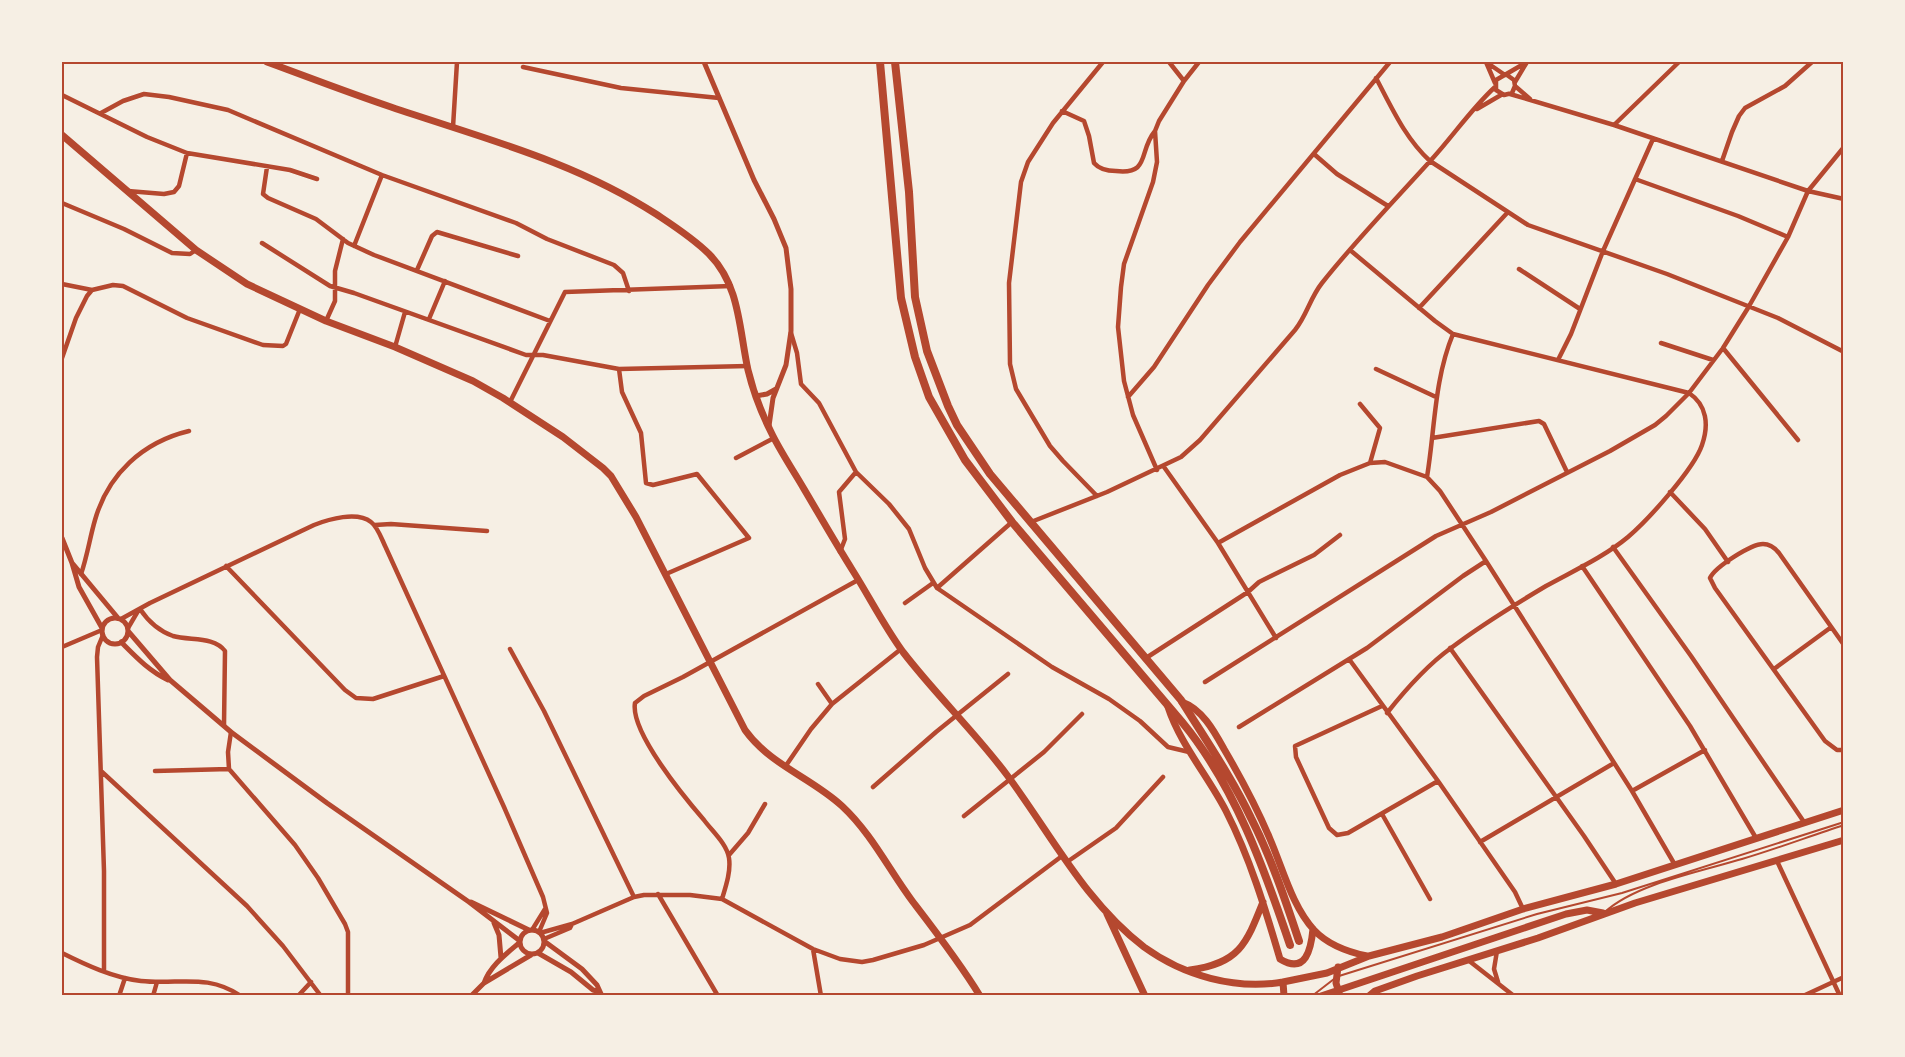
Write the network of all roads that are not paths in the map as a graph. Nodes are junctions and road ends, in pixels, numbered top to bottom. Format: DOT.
graph roads {
  1 [pos="267,62"];
  2 [pos="457,62"];
  3 [pos="704,62"];
  4 [pos="879,62"];
  5 [pos="895,62"];
  6 [pos="1103,62"];
  7 [pos="1168,62"];
  8 [pos="1199,62"];
  9 [pos="1390,62"];
  10 [pos="1527,62"];
  11 [pos="1678,62"];
  12 [pos="1812,62"];
  13 [pos="523,67"];
  14 [pos="1506,75"];
  15 [pos="1376,78"];
  16 [pos="1184,81"];
  17 [pos="1515,84"];
  18 [pos="1495,86"];
  19 [pos="1501,94"];
  20 [pos="1510,94"];
  21 [pos="62,95"];
  22 [pos="719,98"];
  23 [pos="1532,101"];
  24 [pos="1474,110"];
  25 [pos="1062,111"];
  26 [pos="100,113"];
  27 [pos="1614,125"];
  28 [pos="453,127"];
  29 [pos="1155,131"];
  30 [pos="62,135"];
  31 [pos="1653,139"];
  32 [pos="1844,147"];
  33 [pos="1841,152"];
  34 [pos="187,153"];
  35 [pos="1314,154"];
  36 [pos="1430,161"];
  37 [pos="1722,161"];
  38 [pos="267,167"];
  39 [pos="382,175"];
  40 [pos="318,179"];
  41 [pos="1635,179"];
  42 [pos="128,191"];
  43 [pos="1808,191"];
  44 [pos="1844,200"];
  45 [pos="62,203"];
  46 [pos="1388,206"];
  47 [pos="1508,212"];
  48 [pos="1788,237"];
  49 [pos="343,240"];
  50 [pos="262,243"];
  51 [pos="354,246"];
  52 [pos="196,250"];
  53 [pos="1350,250"];
  54 [pos="1603,251"];
  55 [pos="518,256"];
  56 [pos="1520,269"];
  57 [pos="417,270"];
  58 [pos="445,281"];
  59 [pos="62,284"];
  60 [pos="731,286"];
  61 [pos="334,288"];
  62 [pos="92,290"];
  63 [pos="629,291"];
  64 [pos="1419,308"];
  65 [pos="1748,308"];
  66 [pos="300,309"];
  67 [pos="1580,309"];
  68 [pos="405,312"];
  69 [pos="429,319"];
  70 [pos="326,321"];
  71 [pos="550,321"];
  72 [pos="791,331"];
  73 [pos="1453,334"];
  74 [pos="1661,343"];
  75 [pos="395,347"];
  76 [pos="1723,348"];
  77 [pos="1844,352"];
  78 [pos="536,355"];
  79 [pos="62,358"];
  80 [pos="1558,360"];
  81 [pos="1713,360"];
  82 [pos="748,366"];
  83 [pos="619,369"];
  84 [pos="1376,369"];
  85 [pos="776,389"];
  86 [pos="1689,393"];
  87 [pos="756,396"];
  88 [pos="1128,397"];
  89 [pos="1436,397"];
  90 [pos="510,402"];
  91 [pos="1360,404"];
  92 [pos="769,427"];
  93 [pos="189,431"];
  94 [pos="774,438"];
  95 [pos="1432,438"];
  96 [pos="1798,440"];
  97 [pos="736,458"];
  98 [pos="1370,463"];
  99 [pos="1164,467"];
  100 [pos="1157,470"];
  101 [pos="856,472"];
  102 [pos="1567,472"];
  103 [pos="1427,477"];
  104 [pos="1670,492"];
  105 [pos="1097,496"];
  106 [pos="1012,522"];
  107 [pos="1031,522"];
  108 [pos="1461,524"];
  109 [pos="375,525"];
  110 [pos="487,531"];
  111 [pos="1340,535"];
  112 [pos="62,538"];
  113 [pos="1218,543"];
  114 [pos="1613,547"];
  115 [pos="840,552"];
  116 [pos="1486,561"];
  117 [pos="1728,562"];
  118 [pos="226,566"];
  119 [pos="1582,566"];
  120 [pos="666,574"];
  121 [pos="78,575"];
  122 [pos="858,580"];
  123 [pos="933,583"];
  124 [pos="937,588"];
  125 [pos="1248,592"];
  126 [pos="904,603"];
  127 [pos="1514,606"];
  128 [pos="139,610"];
  129 [pos="120,619"];
  130 [pos="1830,628"];
  131 [pos="128,630"];
  132 [pos="102,631"];
  133 [pos="1276,638"];
  134 [pos="121,642"];
  135 [pos="1844,645"];
  136 [pos="62,647"];
  137 [pos="1450,648"];
  138 [pos="510,649"];
  139 [pos="901,649"];
  140 [pos="1146,658"];
  141 [pos="1348,659"];
  142 [pos="710,662"];
  143 [pos="1774,669"];
  144 [pos="1008,674"];
  145 [pos="444,676"];
  146 [pos="170,681"];
  147 [pos="1205,682"];
  148 [pos="818,684"];
  149 [pos="1182,702"];
  150 [pos="832,704"];
  151 [pos="1167,704"];
  152 [pos="1382,706"];
  153 [pos="1387,712"];
  154 [pos="1082,714"];
  155 [pos="957,715"];
  156 [pos="224,725"];
  157 [pos="1239,727"];
  158 [pos="231,732"];
  159 [pos="1705,750"];
  160 [pos="1844,750"];
  161 [pos="1192,753"];
  162 [pos="1614,763"];
  163 [pos="785,767"];
  164 [pos="229,769"];
  165 [pos="101,771"];
  166 [pos="155,771"];
  167 [pos="1163,777"];
  168 [pos="1010,779"];
  169 [pos="1438,781"];
  170 [pos="873,787"];
  171 [pos="1632,791"];
  172 [pos="1556,797"];
  173 [pos="765,804"];
  174 [pos="1844,810"];
  175 [pos="1382,814"];
  176 [pos="964,816"];
  177 [pos="1804,822"];
  178 [pos="1844,823"];
  179 [pos="1756,838"];
  180 [pos="1844,840"];
  181 [pos="1480,842"];
  182 [pos="729,855"];
  183 [pos="1064,859"];
  184 [pos="1777,861"];
  185 [pos="1675,865"];
  186 [pos="1616,884"];
  187 [pos="658,894"];
  188 [pos="634,897"];
  189 [pos="722,899"];
  190 [pos="1430,899"];
  191 [pos="469,902"];
  192 [pos="1263,902"];
  193 [pos="545,909"];
  194 [pos="1104,909"];
  195 [pos="1523,909"];
  196 [pos="1603,914"];
  197 [pos="492,919"];
  198 [pos="572,924"];
  199 [pos="531,930"];
  200 [pos="1313,930"];
  201 [pos="540,933"];
  202 [pos="941,938"];
  203 [pos="544,940"];
  204 [pos="1299,941"];
  205 [pos="519,942"];
  206 [pos="1290,945"];
  207 [pos="813,948"];
  208 [pos="1497,951"];
  209 [pos="62,953"];
  210 [pos="538,953"];
  211 [pos="531,955"];
  212 [pos="1369,956"];
  213 [pos="501,958"];
  214 [pos="1468,960"];
  215 [pos="1338,967"];
  216 [pos="104,970"];
  217 [pos="1186,971"];
  218 [pos="1336,977"];
  219 [pos="1844,977"];
  220 [pos="125,978"];
  221 [pos="1833,981"];
  222 [pos="157,982"];
  223 [pos="311,982"];
  224 [pos="1283,982"];
  225 [pos="1498,982"];
  226 [pos="484,983"];
  227 [pos="601,994"];
  228 [pos="119,996"];
  229 [pos="153,996"];
  230 [pos="241,996"];
  231 [pos="298,996"];
  232 [pos="321,996"];
  233 [pos="348,996"];
  234 [pos="471,996"];
  235 [pos="718,996"];
  236 [pos="820,996"];
  237 [pos="980,996"];
  238 [pos="1145,996"];
  239 [pos="1284,996"];
  240 [pos="1312,996"];
  241 [pos="1321,996"];
  242 [pos="1340,996"];
  243 [pos="1369,996"];
  244 [pos="1515,996"];
  245 [pos="1803,996"];
  246 [pos="1840,996"];
  1 -- 28 [label="main road"];
  2 -- 28 [label="street"];
  3 -- 22 [label="street"];
  4 -- 106 [label="highway"];
  5 -- 107 [label="highway"];
  6 -- 25 [label="street"];
  7 -- 16 [label="street"];
  8 -- 16 [label="street"];
  9 -- 15 [label="street"];
  10 -- 14 [label="street"];
  10 -- 17 [label="street"];
  11 -- 27 [label="street"];
  12 -- 37 [label="street"];
  13 -- 22 [label="street"];
  14 -- 17 [label="street"];
  14 -- 18 [label="street"];
  14 -- 18 [label="street"];
  15 -- 35 [label="street"];
  15 -- 36 [label="street"];
  16 -- 29 [label="street"];
  17 -- 20 [label="street"];
  17 -- 23 [label="street"];
  18 -- 19 [label="street"];
  18 -- 24 [label="street"];
  19 -- 20 [label="street"];
  19 -- 24 [label="street"];
  20 -- 23 [label="street"];
  21 -- 26 [label="street"];
  22 -- 72 [label="street"];
  23 -- 27 [label="street"];
  24 -- 36 [label="street"];
  25 -- 29 [label="street"];
  25 -- 105 [label="street"];
  26 -- 34 [label="street"];
  26 -- 39 [label="street"];
  27 -- 31 [label="street"];
  28 -- 60 [label="main road"];
  29 -- 88 [label="street"];
  30 -- 42 [label="main road"];
  31 -- 37 [label="street"];
  31 -- 41 [label="street"];
  32 -- 33 [label="street"];
  33 -- 43 [label="street"];
  34 -- 38 [label="street"];
  34 -- 42 [label="street"];
  35 -- 46 [label="street"];
  35 -- 88 [label="street"];
  36 -- 46 [label="street"];
  36 -- 47 [label="street"];
  37 -- 43 [label="street"];
  38 -- 40 [label="street"];
  38 -- 49 [label="street"];
  39 -- 51 [label="street"];
  39 -- 63 [label="street"];
  41 -- 48 [label="street"];
  41 -- 54 [label="street"];
  42 -- 52 [label="main road"];
  43 -- 44 [label="street"];
  43 -- 48 [label="street"];
  45 -- 52 [label="street"];
  46 -- 53 [label="street"];
  47 -- 54 [label="street"];
  47 -- 64 [label="street"];
  48 -- 65 [label="street"];
  49 -- 51 [label="street"];
  49 -- 61 [label="street"];
  50 -- 61 [label="street"];
  51 -- 57 [label="street"];
  52 -- 66 [label="main road"];
  53 -- 64 [label="street"];
  53 -- 99 [label="street"];
  54 -- 65 [label="street"];
  54 -- 67 [label="street"];
  55 -- 57 [label="street"];
  56 -- 67 [label="street"];
  57 -- 58 [label="street"];
  58 -- 69 [label="street"];
  58 -- 71 [label="street"];
  59 -- 62 [label="street"];
  60 -- 63 [label="street"];
  60 -- 82 [label="main road"];
  61 -- 68 [label="street"];
  61 -- 70 [label="street"];
  62 -- 66 [label="street"];
  62 -- 79 [label="street"];
  63 -- 71 [label="street"];
  64 -- 73 [label="street"];
  65 -- 76 [label="street"];
  65 -- 77 [label="street"];
  66 -- 70 [label="main road"];
  67 -- 80 [label="street"];
  68 -- 69 [label="street"];
  68 -- 75 [label="street"];
  69 -- 78 [label="street"];
  70 -- 75 [label="main road"];
  71 -- 78 [label="street"];
  72 -- 85 [label="street"];
  72 -- 101 [label="street"];
  73 -- 80 [label="street"];
  73 -- 89 [label="street"];
  74 -- 81 [label="street"];
  75 -- 90 [label="main road"];
  76 -- 81 [label="street"];
  76 -- 96 [label="street"];
  78 -- 83 [label="street"];
  78 -- 90 [label="street"];
  80 -- 86 [label="street"];
  81 -- 86 [label="street"];
  82 -- 83 [label="street"];
  82 -- 87 [label="main road"];
  83 -- 120 [label="street"];
  84 -- 89 [label="street"];
  85 -- 87 [label="street"];
  85 -- 92 [label="street"];
  86 -- 102 [label="street"];
  86 -- 104 [label="street"];
  87 -- 92 [label="main road"];
  88 -- 100 [label="street"];
  89 -- 95 [label="street"];
  90 -- 120 [label="main road"];
  91 -- 98 [label="street"];
  92 -- 94 [label="main road"];
  93 -- 121 [label="street"];
  94 -- 97 [label="street"];
  94 -- 115 [label="main road"];
  95 -- 102 [label="street"];
  95 -- 103 [label="street"];
  98 -- 103 [label="street"];
  98 -- 113 [label="street"];
  99 -- 100 [label="street"];
  99 -- 113 [label="street"];
  100 -- 105 [label="street"];
  101 -- 115 [label="street"];
  101 -- 123 [label="street"];
  102 -- 108 [label="street"];
  103 -- 108 [label="street"];
  104 -- 114 [label="street"];
  104 -- 117 [label="street"];
  105 -- 107 [label="street"];
  106 -- 124 [label="street"];
  106 -- 151 [label="highway"];
  107 -- 140 [label="highway"];
  108 -- 116 [label="street"];
  108 -- 133 [label="street"];
  109 -- 110 [label="street"];
  109 -- 118 [label="street"];
  109 -- 145 [label="street"];
  111 -- 125 [label="street"];
  112 -- 121 [label="street"];
  113 -- 125 [label="street"];
  114 -- 119 [label="street"];
  114 -- 177 [label="street"];
  115 -- 122 [label="main road"];
  116 -- 127 [label="street"];
  116 -- 141 [label="street"];
  117 -- 130 [label="street"];
  117 -- 143 [label="street"];
  118 -- 128 [label="street"];
  118 -- 145 [label="street"];
  119 -- 127 [label="street"];
  119 -- 159 [label="street"];
  120 -- 142 [label="main road"];
  121 -- 129 [label="street"];
  121 -- 132 [label="street"];
  122 -- 139 [label="main road"];
  122 -- 142 [label="street"];
  123 -- 124 [label="street"];
  123 -- 126 [label="street"];
  124 -- 161 [label="street"];
  125 -- 133 [label="street"];
  125 -- 140 [label="street"];
  127 -- 137 [label="street"];
  127 -- 162 [label="street"];
  128 -- 129 [label="street"];
  128 -- 131 [label="street"];
  128 -- 156 [label="street"];
  129 -- 131 [label="street"];
  129 -- 132 [label="street"];
  130 -- 135 [label="street"];
  130 -- 143 [label="street"];
  131 -- 134 [label="street"];
  131 -- 146 [label="street"];
  132 -- 134 [label="street"];
  132 -- 136 [label="street"];
  132 -- 165 [label="street"];
  133 -- 147 [label="street"];
  134 -- 146 [label="street"];
  137 -- 153 [label="street"];
  137 -- 172 [label="street"];
  138 -- 188 [label="street"];
  139 -- 150 [label="street"];
  139 -- 155 [label="main road"];
  140 -- 149 [label="highway"];
  141 -- 152 [label="street"];
  141 -- 157 [label="street"];
  142 -- 163 [label="main road"];
  142 -- 182 [label="street"];
  143 -- 160 [label="street"];
  144 -- 155 [label="street"];
  145 -- 193 [label="street"];
  146 -- 156 [label="street"];
  148 -- 150 [label="street"];
  149 -- 200 [label="main road"];
  149 -- 204 [label="highway"];
  150 -- 163 [label="street"];
  151 -- 161 [label="main road"];
  151 -- 206 [label="highway"];
  152 -- 153 [label="street"];
  152 -- 175 [label="street"];
  153 -- 169 [label="street"];
  154 -- 168 [label="street"];
  155 -- 168 [label="main road"];
  155 -- 170 [label="street"];
  156 -- 158 [label="street"];
  158 -- 164 [label="street"];
  158 -- 191 [label="street"];
  159 -- 171 [label="street"];
  159 -- 179 [label="street"];
  161 -- 192 [label="main road"];
  162 -- 171 [label="street"];
  162 -- 172 [label="street"];
  163 -- 202 [label="main road"];
  164 -- 166 [label="street"];
  164 -- 233 [label="street"];
  165 -- 216 [label="street"];
  165 -- 223 [label="street"];
  167 -- 183 [label="street"];
  168 -- 176 [label="street"];
  168 -- 183 [label="main road"];
  169 -- 175 [label="street"];
  169 -- 181 [label="street"];
  171 -- 185 [label="street"];
  172 -- 181 [label="street"];
  172 -- 186 [label="street"];
  173 -- 182 [label="street"];
  174 -- 177 [label="main road"];
  175 -- 190 [label="street"];
  177 -- 179 [label="main road"];
  178 -- 196 [label="lane"];
  178 -- 218 [label="lane"];
  179 -- 185 [label="main road"];
  180 -- 184 [label="main road"];
  181 -- 195 [label="street"];
  182 -- 189 [label="street"];
  183 -- 194 [label="main road"];
  183 -- 202 [label="street"];
  184 -- 196 [label="main road"];
  184 -- 221 [label="street"];
  185 -- 186 [label="main road"];
  186 -- 195 [label="main road"];
  187 -- 188 [label="street"];
  187 -- 189 [label="street"];
  187 -- 235 [label="street"];
  188 -- 198 [label="street"];
  189 -- 207 [label="street"];
  191 -- 197 [label="street"];
  191 -- 199 [label="street"];
  192 -- 200 [label="main road"];
  192 -- 217 [label="main road"];
  193 -- 199 [label="street"];
  193 -- 201 [label="street"];
  194 -- 217 [label="main road"];
  194 -- 238 [label="main road"];
  195 -- 212 [label="main road"];
  196 -- 208 [label="main road"];
  196 -- 241 [label="main road"];
  197 -- 205 [label="street"];
  197 -- 213 [label="street"];
  198 -- 201 [label="street"];
  198 -- 203 [label="street"];
  199 -- 201 [label="street"];
  199 -- 205 [label="street"];
  200 -- 212 [label="main road"];
  201 -- 203 [label="street"];
  202 -- 207 [label="street"];
  202 -- 237 [label="main road"];
  203 -- 210 [label="street"];
  203 -- 227 [label="street"];
  205 -- 211 [label="street"];
  205 -- 213 [label="street"];
  207 -- 236 [label="street"];
  208 -- 214 [label="main road"];
  208 -- 225 [label="street"];
  209 -- 216 [label="street"];
  210 -- 211 [label="street"];
  210 -- 227 [label="street"];
  211 -- 226 [label="street"];
  212 -- 215 [label="main road"];
  213 -- 226 [label="street"];
  214 -- 225 [label="street"];
  214 -- 243 [label="main road"];
  215 -- 218 [label="main road"];
  215 -- 224 [label="main road"];
  216 -- 220 [label="street"];
  217 -- 224 [label="main road"];
  218 -- 240 [label="lane"];
  218 -- 242 [label="main road"];
  219 -- 221 [label="street"];
  220 -- 222 [label="street"];
  220 -- 228 [label="street"];
  221 -- 245 [label="street"];
  221 -- 246 [label="street"];
  222 -- 229 [label="street"];
  222 -- 230 [label="street"];
  223 -- 231 [label="street"];
  223 -- 232 [label="street"];
  224 -- 239 [label="main road"];
  225 -- 244 [label="street"];
  226 -- 234 [label="street"];
}
